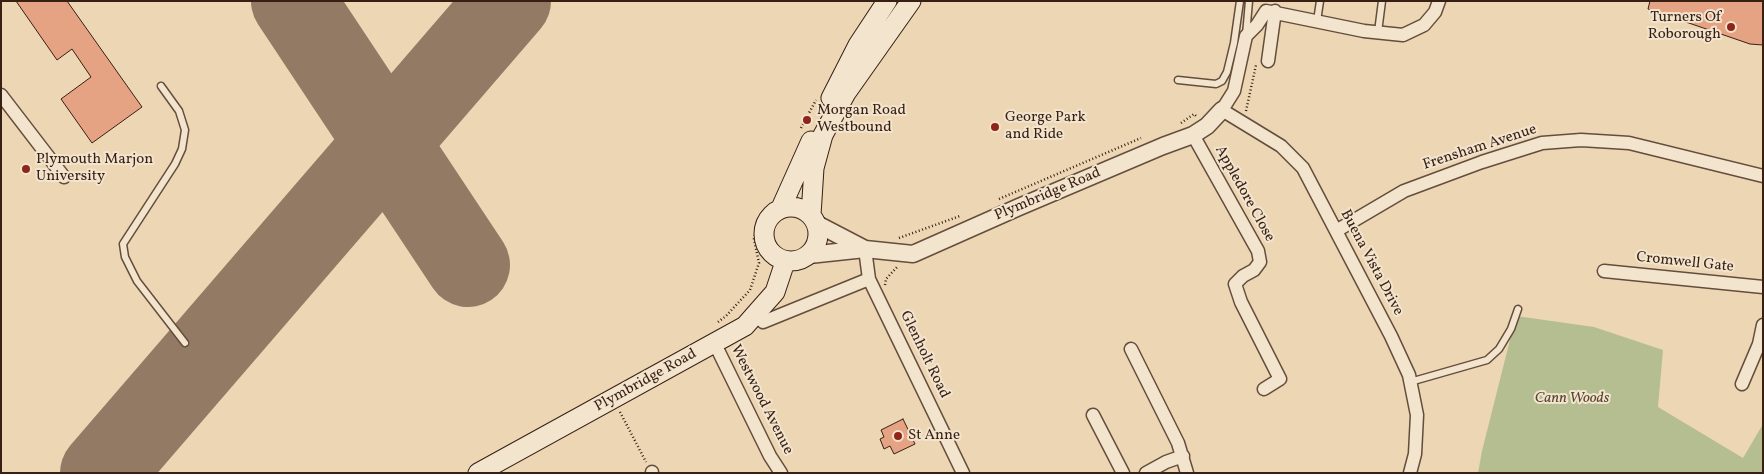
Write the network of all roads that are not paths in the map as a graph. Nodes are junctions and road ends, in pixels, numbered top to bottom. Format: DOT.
graph roads {
  1 [pos="887,1"];
  2 [pos="911,1"];
  3 [pos="1240,1"];
  4 [pos="1249,1"];
  5 [pos="1320,1"];
  6 [pos="1382,1"];
  7 [pos="1439,1"];
  8 [pos="1275,11"];
  9 [pos="1317,21"];
  10 [pos="1378,32"];
  11 [pos="1246,36"];
  12 [pos="1268,61"];
  13 [pos="1178,80"];
  14 [pos="161,86"];
  15 [pos="1,95"];
  16 [pos="1222,110"];
  17 [pos="1200,131"];
  18 [pos="1763,176"];
  19 [pos="64,177"];
  20 [pos="781,208"];
  21 [pos="814,220"];
  22 [pos="1336,231"];
  23 [pos="865,249"];
  24 [pos="809,255"];
  25 [pos="785,262"];
  26 [pos="1604,271"];
  27 [pos="869,279"];
  28 [pos="1763,287"];
  29 [pos="1518,309"];
  30 [pos="764,322"];
  31 [pos="1763,325"];
  32 [pos="714,342"];
  33 [pos="185,343"];
  34 [pos="1761,345"];
  35 [pos="1130,349"];
  36 [pos="1410,382"];
  37 [pos="1742,384"];
  38 [pos="1264,389"];
  39 [pos="1093,416"];
  40 [pos="1183,456"];
  41 [pos="478,473"];
  42 [pos="780,473"];
  43 [pos="963,473"];
  44 [pos="1123,473"];
  45 [pos="1146,473"];
  46 [pos="1187,473"];
  47 [pos="1410,473"];
  1 -- 20 [label="main road"];
  2 -- 21 [label="main road"];
  3 -- 13 [label="lane"];
  4 -- 11 [label="lane"];
  5 -- 9 [label="lane"];
  6 -- 10 [label="lane"];
  7 -- 10 [label="street"];
  8 -- 9 [label="street"];
  8 -- 11 [label="street"];
  8 -- 12 [label="street"];
  9 -- 10 [label="street"];
  11 -- 16 [label="street"];
  14 -- 33 [label="lane"];
  15 -- 19 [label="street"];
  16 -- 17 [label="street, Plymbridge Road"];
  16 -- 22 [label="street, Buena Vista Drive"];
  17 -- 23 [label="street, Plymbridge Road"];
  17 -- 38 [label="street, Appledore Close"];
  18 -- 22 [label="street, Frensham Avenue"];
  20 -- 21 [label="main road, Plymbridge Road"];
  20 -- 25 [label="main road"];
  21 -- 23 [label="street, Plymbridge Road"];
  21 -- 24 [label="main road"];
  22 -- 36 [label="street, Buena Vista Drive"];
  23 -- 24 [label="street, Plymbridge Road"];
  23 -- 27 [label="street, Glenholt Road"];
  24 -- 25 [label="main road, Plymbridge Road"];
  25 -- 32 [label="main road, Plymbridge Road"];
  26 -- 28 [label="street, Cromwell Gate"];
  27 -- 30 [label="street"];
  27 -- 43 [label="street, Glenholt Road"];
  29 -- 36 [label="lane"];
  31 -- 34 [label="street"];
  32 -- 41 [label="main road, Plymbridge Road"];
  32 -- 42 [label="street, Westwood Avenue"];
  34 -- 37 [label="street"];
  35 -- 40 [label="street"];
  36 -- 47 [label="street, Buena Vista Drive"];
  39 -- 44 [label="street"];
  40 -- 45 [label="street"];
  40 -- 46 [label="street"];
}
